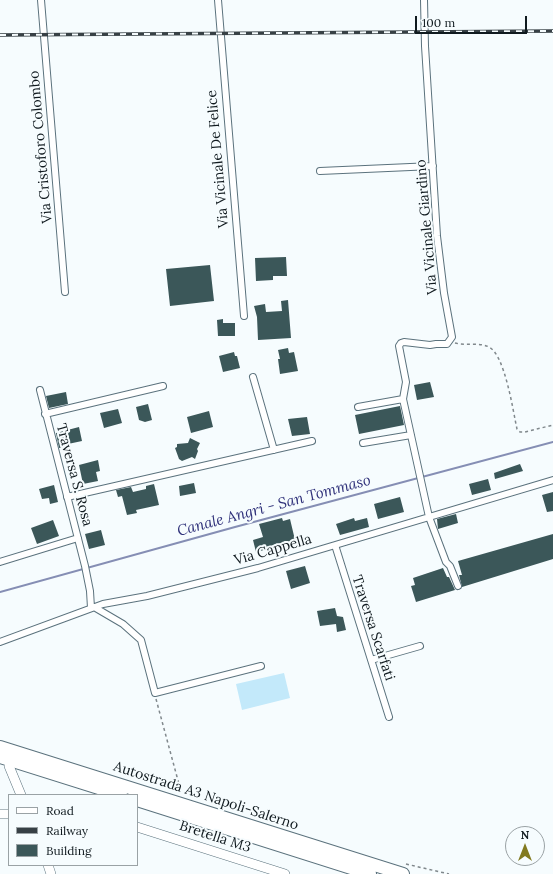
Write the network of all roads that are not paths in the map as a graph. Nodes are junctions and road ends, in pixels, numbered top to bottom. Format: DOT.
graph roads {
  1 [pos="40,0"];
  2 [pos="218,0"];
  3 [pos="424,0"];
  4 [pos="433,166"];
  5 [pos="320,171"];
  6 [pos="65,292"];
  7 [pos="244,316"];
  8 [pos="253,377"];
  9 [pos="163,386"];
  10 [pos="40,390"];
  11 [pos="403,400"];
  12 [pos="358,407"];
  13 [pos="45,414"];
  14 [pos="411,435"];
  15 [pos="312,441"];
  16 [pos="363,443"];
  17 [pos="274,450"];
  18 [pos="553,480"];
  19 [pos="67,497"];
  20 [pos="429,517"];
  21 [pos="78,538"];
  22 [pos="335,545"];
  23 [pos="0,562"];
  24 [pos="458,586"];
  25 [pos="93,608"];
  26 [pos="0,642"];
  27 [pos="420,646"];
  28 [pos="371,660"];
  29 [pos="261,666"];
  30 [pos="389,717"];
  31 [pos="0,747"];
  32 [pos="0,757"];
  33 [pos="9,766"];
  34 [pos="21,794"];
  35 [pos="117,794"];
  36 [pos="138,800"];
  37 [pos="138,827"];
  38 [pos="404,869"];
  39 [pos="285,874"];
  40 [pos="370,874"];
  1 -- 6 [label="street, Via Cristoforo Colombo"];
  2 -- 7 [label="street, Via Vicinale De Felice"];
  3 -- 4 [label="street, Via Vicinale Giardino"];
  4 -- 5 [label="street"];
  4 -- 11 [label="street, Via Vicinale Giardino"];
  8 -- 17 [label="street"];
  9 -- 13 [label="street"];
  10 -- 13 [label="street, Traversa S. Rosa"];
  11 -- 12 [label="street"];
  11 -- 14 [label="street"];
  13 -- 19 [label="street, Traversa S. Rosa"];
  14 -- 16 [label="street"];
  14 -- 20 [label="street"];
  15 -- 17 [label="street"];
  17 -- 19 [label="street"];
  18 -- 20 [label="street, Via Cappella"];
  19 -- 21 [label="street, Traversa S. Rosa"];
  20 -- 22 [label="street, Via Cappella"];
  20 -- 24 [label="street"];
  21 -- 23 [label="street"];
  21 -- 25 [label="street, Traversa S. Rosa"];
  22 -- 25 [label="street, Via Cappella"];
  22 -- 28 [label="street, Traversa Scarfati"];
  25 -- 26 [label="street, Via Cappella"];
  25 -- 29 [label="street"];
  27 -- 28 [label="street"];
  28 -- 30 [label="street, Traversa Scarfati"];
  31 -- 38 [label="highway, Autostrada A3 Napoli-Salerno"];
  32 -- 35 [label="highway, Autostrada A3 Napoli-Salerno"];
  33 -- 34 [label="street"];
  36 -- 40 [label="highway, Autostrada A3 Napoli-Salerno"];
  37 -- 39 [label="street, Bretella M3"];
}
